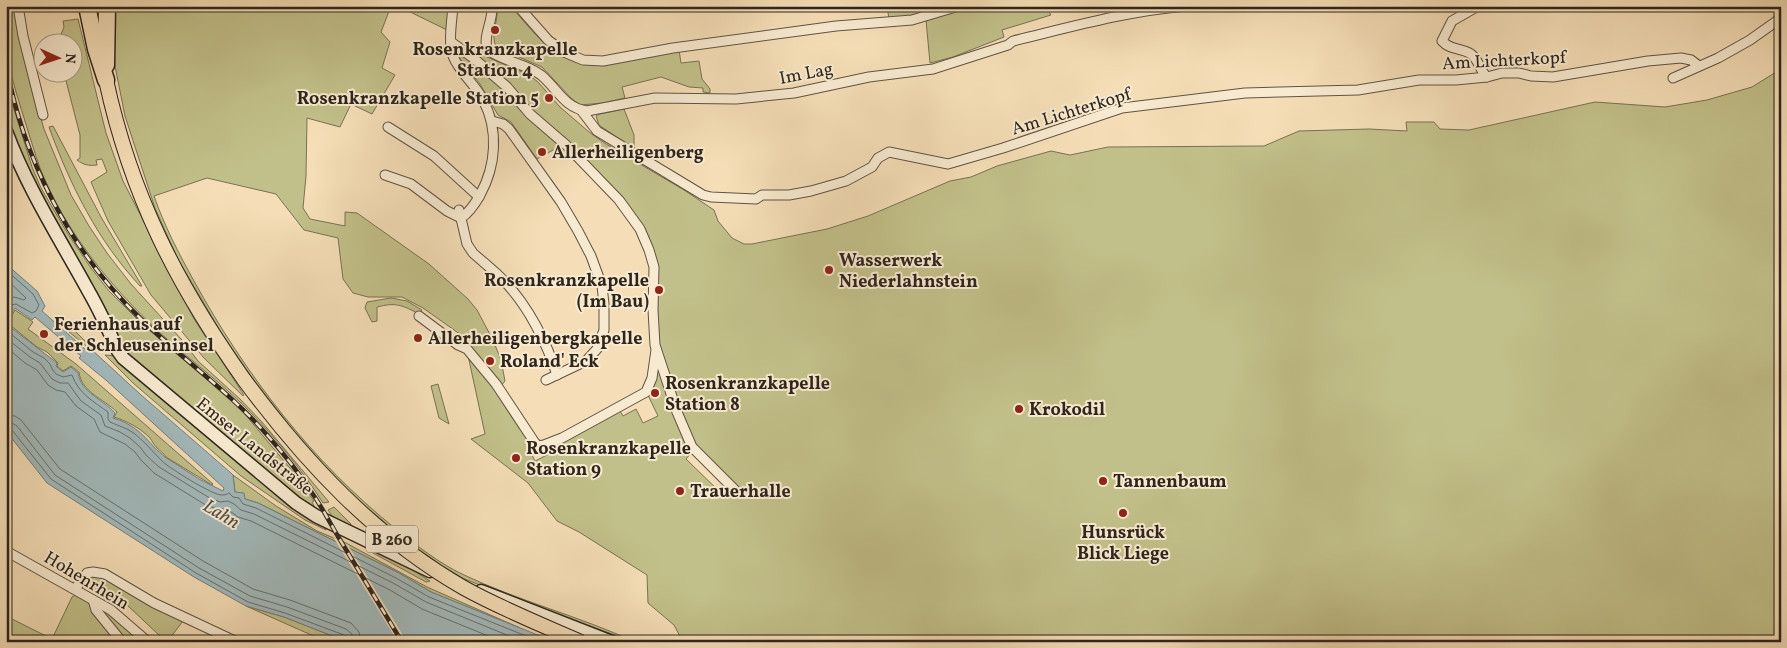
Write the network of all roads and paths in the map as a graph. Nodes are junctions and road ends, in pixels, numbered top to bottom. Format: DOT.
graph roads {
  1 [pos="18,6"];
  2 [pos="87,6"];
  3 [pos="98,6"];
  4 [pos="106,6"];
  5 [pos="453,6"];
  6 [pos="492,6"];
  7 [pos="518,6"];
  8 [pos="959,6"];
  9 [pos="1187,6"];
  10 [pos="1478,6"];
  11 [pos="1781,18"];
  12 [pos="451,42"];
  13 [pos="1699,66"];
  14 [pos="1487,77"];
  15 [pos="1673,78"];
  16 [pos="106,80"];
  17 [pos="581,110"];
  18 [pos="43,115"];
  19 [pos="492,121"];
  20 [pos="388,127"];
  21 [pos="6,131"];
  22 [pos="385,175"];
  23 [pos="479,197"];
  24 [pos="460,214"];
  25 [pos="419,316"];
  26 [pos="655,345"];
  27 [pos="557,375"];
  28 [pos="546,380"];
  29 [pos="734,490"];
  30 [pos="6,550"];
  31 [pos="75,590"];
  32 [pos="93,600"];
  33 [pos="122,642"];
  34 [pos="148,642"];
  35 [pos="237,642"];
  36 [pos="582,642"];
  37 [pos="612,642"];
  1 -- 18 [label="street"];
  2 -- 16 [label="highway, B 260"];
  3 -- 16 [label="highway, B 260"];
  4 -- 16 [label="highway"];
  5 -- 12 [label="street"];
  6 -- 17 [label="street"];
  7 -- 8 [label="street"];
  9 -- 17 [label="street, Im Lag"];
  10 -- 14 [label="street"];
  11 -- 13 [label="street"];
  12 -- 19 [label="street"];
  12 -- 26 [label="street"];
  13 -- 14 [label="street, Am Lichterkopf"];
  13 -- 15 [label="street"];
  14 -- 17 [label="street, Am Lichterkopf"];
  16 -- 36 [label="main road, B 260, bridge"];
  19 -- 23 [label="street"];
  19 -- 27 [label="street"];
  20 -- 23 [label="street"];
  21 -- 37 [label="street, Emser Landstraße"];
  22 -- 24 [label="street"];
  23 -- 24 [label="street"];
  24 -- 27 [label="street"];
  25 -- 26 [label="street"];
  26 -- 29 [label="street"];
  27 -- 28 [label="street"];
  30 -- 31 [label="street, Hohenrhein"];
  31 -- 32 [label="street, Hohenrhein"];
  31 -- 35 [label="street"];
  32 -- 33 [label="street"];
  32 -- 34 [label="street, Hohenrhein"];
}
